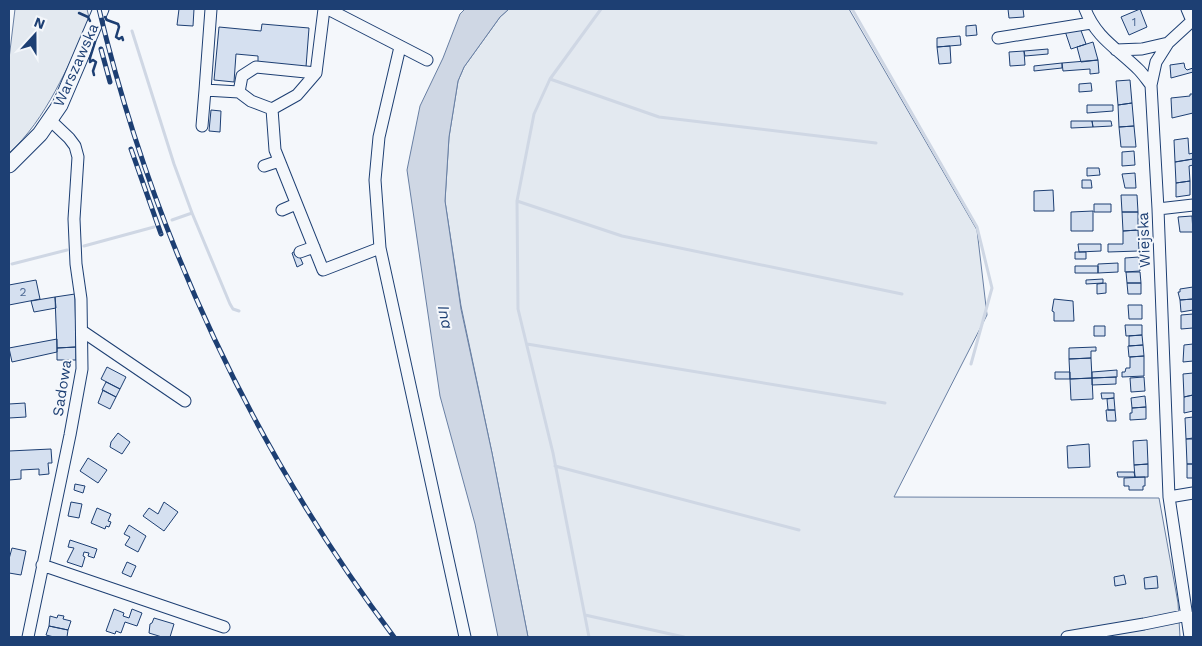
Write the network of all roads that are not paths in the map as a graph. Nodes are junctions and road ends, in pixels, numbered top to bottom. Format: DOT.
graph roads {
  1 [pos="101,9"];
  2 [pos="212,9"];
  3 [pos="324,9"];
  4 [pos="328,9"];
  5 [pos="1085,9"];
  6 [pos="1188,9"];
  7 [pos="1193,21"];
  8 [pos="1092,23"];
  9 [pos="998,38"];
  10 [pos="1168,44"];
  11 [pos="400,47"];
  12 [pos="1116,50"];
  13 [pos="427,60"];
  14 [pos="316,72"];
  15 [pos="1150,85"];
  16 [pos="205,90"];
  17 [pos="239,92"];
  18 [pos="272,109"];
  19 [pos="50,120"];
  20 [pos="202,126"];
  21 [pos="279,161"];
  22 [pos="9,165"];
  23 [pos="264,166"];
  24 [pos="296,204"];
  25 [pos="1193,205"];
  26 [pos="1158,209"];
  27 [pos="282,210"];
  28 [pos="314,247"];
  29 [pos="380,248"];
  30 [pos="300,252"];
  31 [pos="82,331"];
  32 [pos="185,400"];
  33 [pos="1193,493"];
  34 [pos="1169,497"];
  35 [pos="42,565"];
  36 [pos="1188,615"];
  37 [pos="224,627"];
  38 [pos="28,637"];
  39 [pos="466,637"];
  40 [pos="1067,637"];
  41 [pos="1190,637"];
  1 -- 19 [label="main road, Warszawska"];
  2 -- 16 [label="street"];
  3 -- 14 [label="street"];
  4 -- 11 [label="street"];
  5 -- 8 [label="street"];
  6 -- 7 [label="street"];
  7 -- 10 [label="street, Wiejska"];
  8 -- 9 [label="street"];
  8 -- 12 [label="street"];
  10 -- 12 [label="street"];
  10 -- 15 [label="street, Wiejska"];
  11 -- 13 [label="street"];
  11 -- 29 [label="street"];
  12 -- 15 [label="street"];
  14 -- 17 [label="street"];
  14 -- 18 [label="street"];
  15 -- 26 [label="street, Wiejska"];
  16 -- 17 [label="street"];
  16 -- 20 [label="street"];
  17 -- 18 [label="street"];
  18 -- 21 [label="street"];
  19 -- 22 [label="main road, Warszawska"];
  19 -- 31 [label="street, Sadowa"];
  21 -- 23 [label="street"];
  21 -- 24 [label="street"];
  24 -- 27 [label="street"];
  24 -- 28 [label="street"];
  25 -- 26 [label="street"];
  26 -- 34 [label="street, Wiejska"];
  28 -- 29 [label="street"];
  28 -- 30 [label="street"];
  29 -- 39 [label="street"];
  31 -- 32 [label="street"];
  31 -- 35 [label="street, Sadowa"];
  33 -- 34 [label="street"];
  34 -- 36 [label="street, Wiejska"];
  35 -- 37 [label="street"];
  35 -- 38 [label="street, Sadowa"];
  36 -- 40 [label="street"];
  36 -- 41 [label="street, Wiejska"];
}
